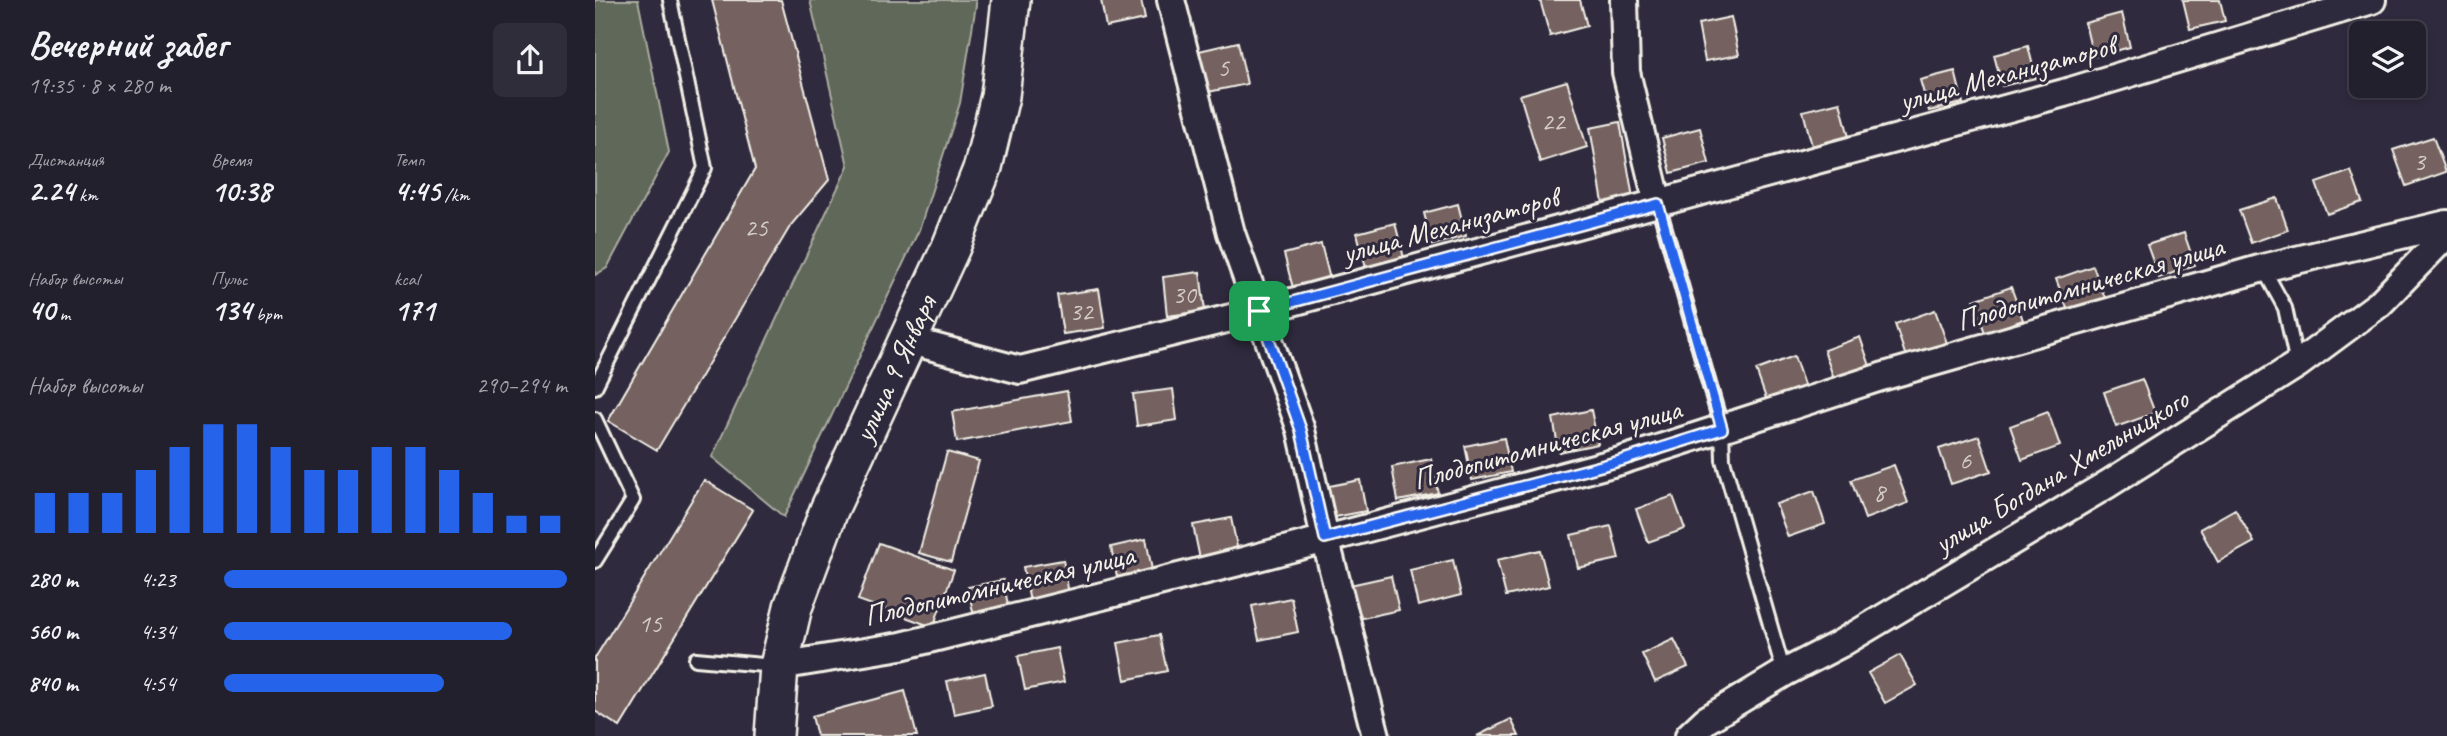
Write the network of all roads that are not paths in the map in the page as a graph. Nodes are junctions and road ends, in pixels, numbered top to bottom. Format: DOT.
graph roads {
  1 [pos="670,0"];
  2 [pos="1010,0"];
  3 [pos="1171,0"];
  4 [pos="1624,0"];
  5 [pos="2372,0"];
  6 [pos="1658,204"];
  7 [pos="2447,224"];
  8 [pos="2447,233"];
  9 [pos="2263,268"];
  10 [pos="1259,311"];
  11 [pos="907,340"];
  12 [pos="2298,364"];
  13 [pos="595,387"];
  14 [pos="595,419"];
  15 [pos="1722,429"];
  16 [pos="1325,538"];
  17 [pos="595,561"];
  18 [pos="696,659"];
  19 [pos="779,666"];
  20 [pos="1784,673"];
  21 [pos="774,736"];
  22 [pos="1376,736"];
  23 [pos="1689,736"];
  1 -- 13 [label="lane"];
  2 -- 11 [label="main road, улица 9 Января"];
  3 -- 10 [label="street"];
  4 -- 6 [label="street"];
  5 -- 6 [label="street, улица Механизаторов"];
  6 -- 10 [label="street, улица Механизаторов"];
  6 -- 15 [label="lane"];
  7 -- 9 [label="street, Плодопитомническая улица"];
  8 -- 12 [label="street, улица Богдана Хмельницкого"];
  9 -- 12 [label="lane"];
  9 -- 15 [label="street, Плодопитомническая улица"];
  10 -- 11 [label="street, улица Механизаторов"];
  10 -- 16 [label="street"];
  11 -- 19 [label="main road, улица 9 Января"];
  12 -- 20 [label="street, улица Богдана Хмельницкого"];
  14 -- 17 [label="lane"];
  15 -- 16 [label="street, Плодопитомническая улица"];
  15 -- 20 [label="lane"];
  16 -- 19 [label="street, Плодопитомническая улица"];
  16 -- 22 [label="street"];
  18 -- 19 [label="lane"];
  19 -- 21 [label="main road, улица 9 Января"];
  20 -- 23 [label="street, улица Богдана Хмельницкого"];
}
